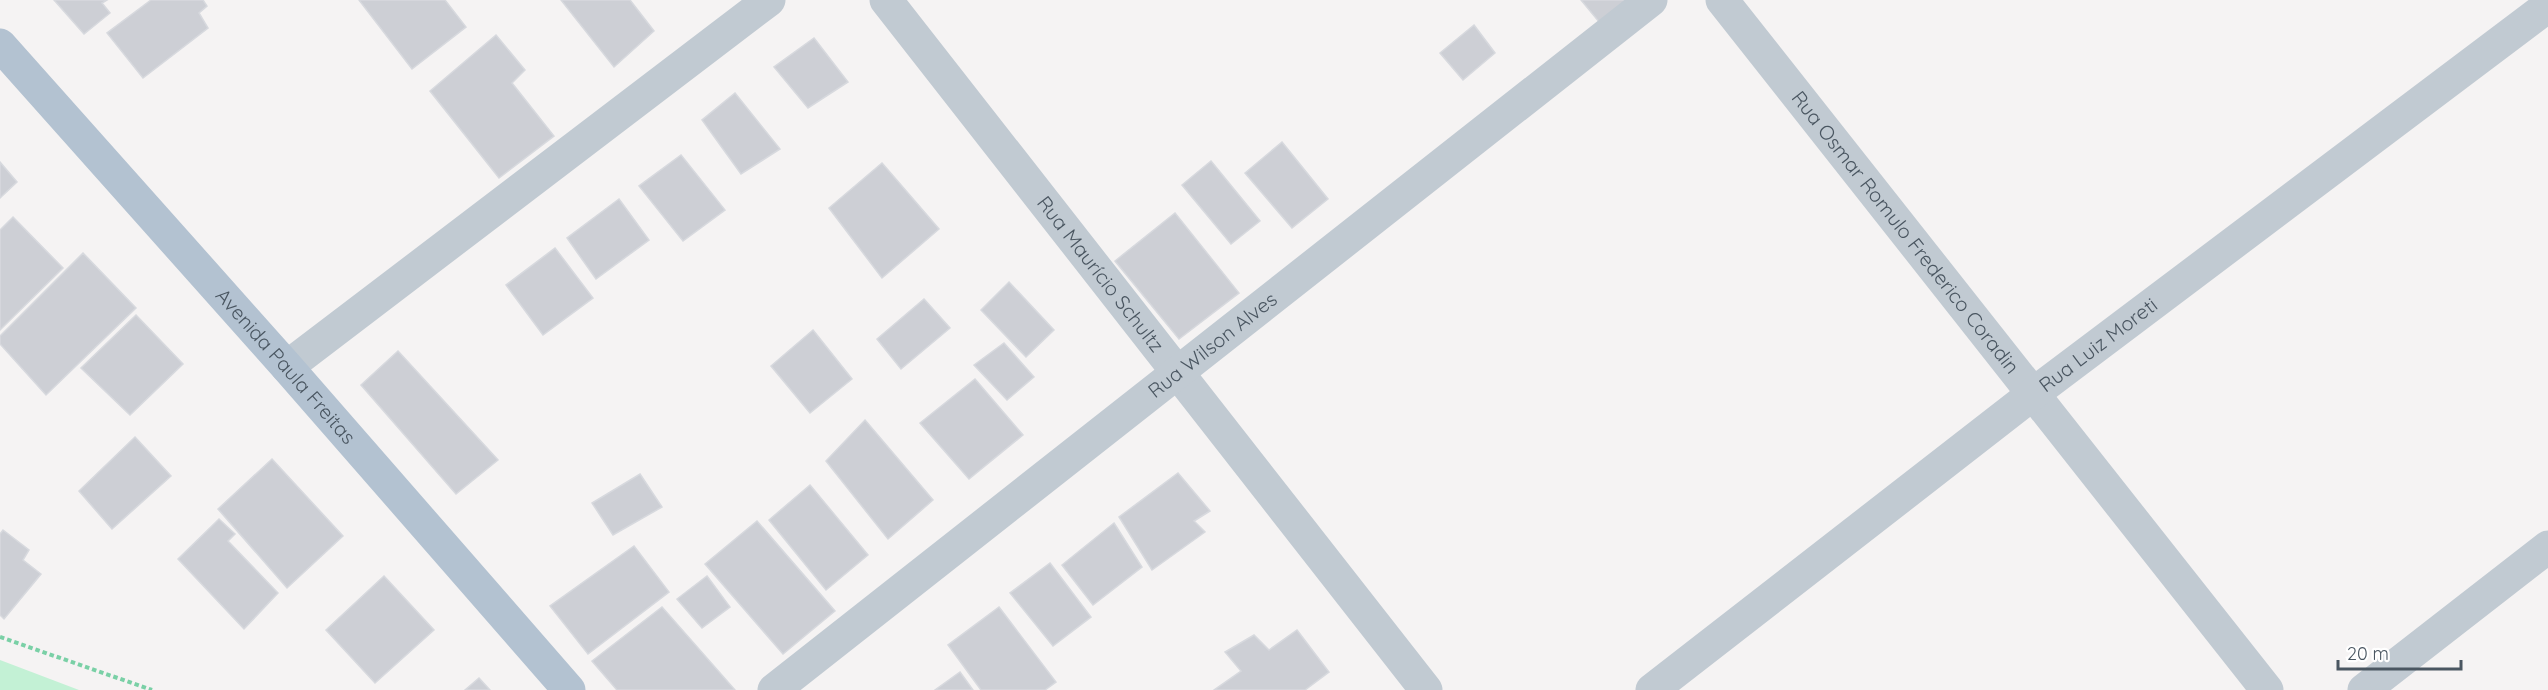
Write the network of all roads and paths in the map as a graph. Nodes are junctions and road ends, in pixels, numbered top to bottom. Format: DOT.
graph roads {
  1 [pos="769,0"];
  2 [pos="886,0"];
  3 [pos="1651,0"];
  4 [pos="1722,0"];
  5 [pos="2548,6"];
  6 [pos="0,45"];
  7 [pos="287,367"];
  8 [pos="1176,373"];
  9 [pos="2033,394"];
  10 [pos="2548,547"];
  11 [pos="0,637"];
  12 [pos="152,690"];
  13 [pos="569,690"];
  14 [pos="774,690"];
  15 [pos="1426,690"];
  16 [pos="1652,690"];
  17 [pos="2266,690"];
  18 [pos="2364,690"];
  1 -- 7 [label="street"];
  2 -- 8 [label="street, Rua Maurício Schultz"];
  3 -- 8 [label="street, Rua Wilson Alves"];
  4 -- 9 [label="street, Rua Osmar Romulo Frederico Coradin"];
  5 -- 9 [label="street, Rua Luiz Moreti"];
  6 -- 7 [label="main road, Avenida Paula Freitas"];
  7 -- 13 [label="main road, Avenida Paula Freitas"];
  8 -- 14 [label="street, Rua Wilson Alves"];
  8 -- 15 [label="street, Rua Maurício Schultz"];
  9 -- 16 [label="street, Rua Luiz Moreti"];
  9 -- 17 [label="street, Rua Osmar Romulo Frederico Coradin"];
  10 -- 18 [label="street"];
  11 -- 12 [label="path"];
}
